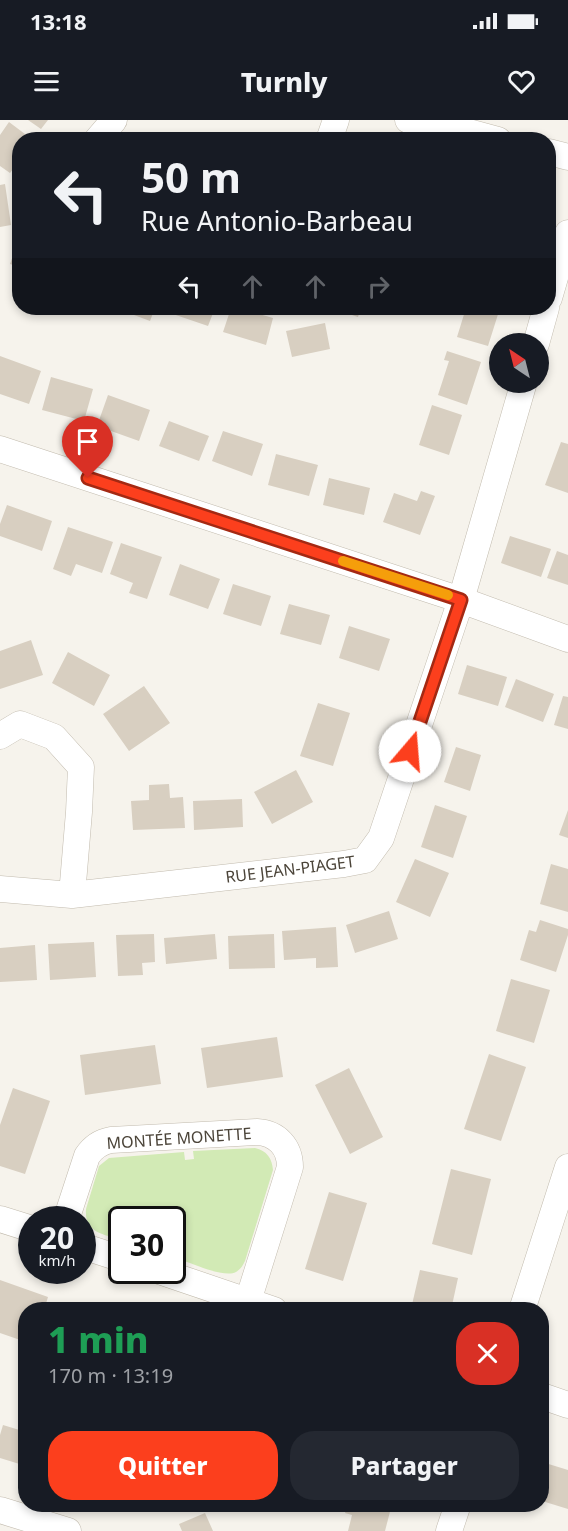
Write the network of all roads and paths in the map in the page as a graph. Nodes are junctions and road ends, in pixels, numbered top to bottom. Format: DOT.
graph roads {
  1 [pos="114,120"];
  2 [pos="408,120"];
  3 [pos="104,132"];
  4 [pos="466,132"];
  5 [pos="568,232"];
  6 [pos="556,274"];
  7 [pos="544,315"];
  8 [pos="539,333"];
  9 [pos="521,393"];
  10 [pos="0,449"];
  11 [pos="461,600"];
  12 [pos="568,639"];
  13 [pos="0,736"];
  14 [pos="0,889"];
  15 [pos="72,895"];
  16 [pos="568,1167"];
  17 [pos="71,1206"];
  18 [pos="0,1219"];
  19 [pos="18,1225"];
  20 [pos="186,1280"];
  21 [pos="248,1301"];
  22 [pos="251,1302"];
  23 [pos="525,1302"];
  24 [pos="549,1398"];
  25 [pos="568,1405"];
  26 [pos="0,1510"];
  27 [pos="455,1512"];
  28 [pos="69,1531"];
  29 [pos="449,1531"];
  1 -- 3 [label="street"];
  2 -- 4 [label="street"];
  5 -- 6 [label="street"];
  7 -- 8 [label="street"];
  9 -- 11 [label="street, RUE JEAN-PIAGET"];
  10 -- 11 [label="street"];
  11 -- 12 [label="street"];
  11 -- 15 [label="street, RUE JEAN-PIAGET"];
  13 -- 15 [label="street"];
  14 -- 15 [label="street, RUE JEAN-PIAGET"];
  16 -- 23 [label="street"];
  17 -- 21 [label="street, MONTÉE MONETTE"];
  18 -- 19 [label="street"];
  20 -- 21 [label="street"];
  21 -- 22 [label="street"];
  24 -- 25 [label="street"];
  26 -- 28 [label="street"];
  27 -- 29 [label="street"];
}
